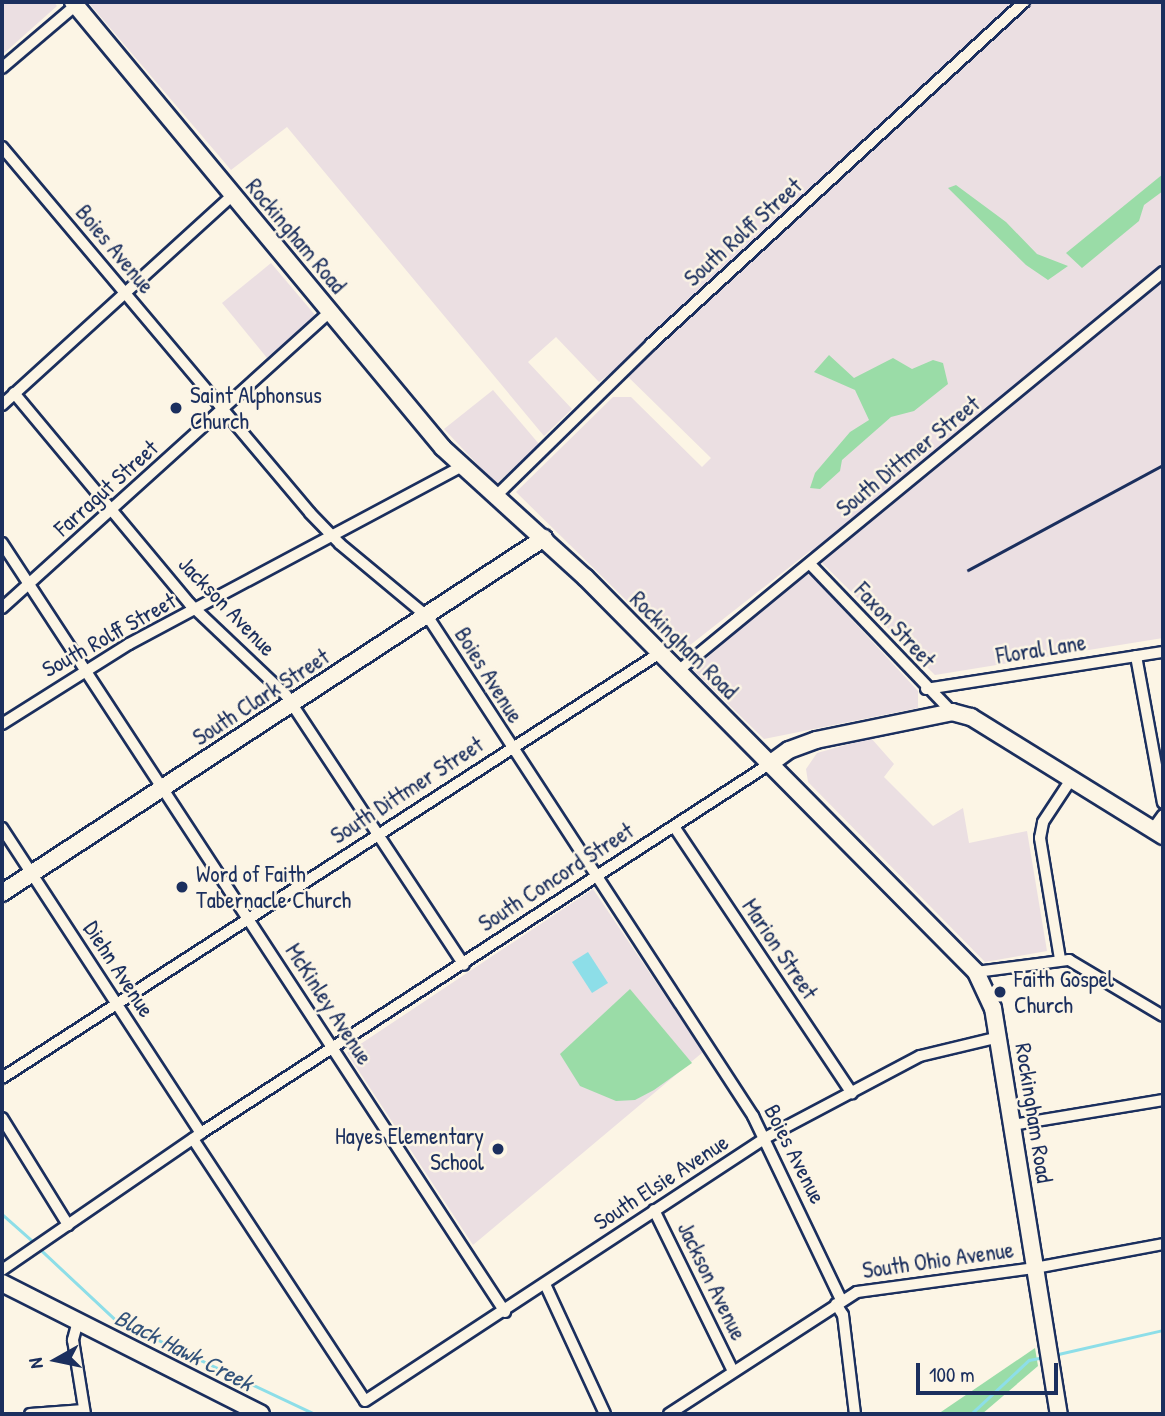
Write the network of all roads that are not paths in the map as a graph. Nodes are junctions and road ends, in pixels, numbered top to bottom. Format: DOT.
graph roads {
  1 [pos="1024,2"];
  2 [pos="75,3"];
  3 [pos="2,68"];
  4 [pos="2,147"];
  5 [pos="233,195"];
  6 [pos="1163,272"];
  7 [pos="125,294"];
  8 [pos="330,312"];
  9 [pos="14,393"];
  10 [pos="2,405"];
  11 [pos="223,409"];
  12 [pos="461,467"];
  13 [pos="495,497"];
  14 [pos="114,510"];
  15 [pos="330,534"];
  16 [pos="544,538"];
  17 [pos="2,543"];
  18 [pos="810,564"];
  19 [pos="30,587"];
  20 [pos="2,608"];
  21 [pos="197,610"];
  22 [pos="428,617"];
  23 [pos="1163,652"];
  24 [pos="660,653"];
  25 [pos="1136,656"];
  26 [pos="84,669"];
  27 [pos="678,671"];
  28 [pos="926,689"];
  29 [pos="293,705"];
  30 [pos="952,712"];
  31 [pos="2,724"];
  32 [pos="511,747"];
  33 [pos="771,763"];
  34 [pos="1072,778"];
  35 [pos="162,788"];
  36 [pos="1163,803"];
  37 [pos="1163,815"];
  38 [pos="2,828"];
  39 [pos="675,828"];
  40 [pos="1158,833"];
  41 [pos="380,835"];
  42 [pos="31,874"];
  43 [pos="594,877"];
  44 [pos="2,893"];
  45 [pos="247,917"];
  46 [pos="1060,959"];
  47 [pos="464,965"];
  48 [pos="976,972"];
  49 [pos="116,1003"];
  50 [pos="1163,1017"];
  51 [pos="999,1037"];
  52 [pos="334,1049"];
  53 [pos="2,1078"];
  54 [pos="852,1093"];
  55 [pos="1163,1100"];
  56 [pos="2,1118"];
  57 [pos="1012,1125"];
  58 [pos="197,1136"];
  59 [pos="765,1138"];
  60 [pos="654,1210"];
  61 [pos="68,1225"];
  62 [pos="1163,1244"];
  63 [pos="1035,1268"];
  64 [pos="2,1270"];
  65 [pos="2,1283"];
  66 [pos="545,1284"];
  67 [pos="838,1302"];
  68 [pos="505,1312"];
  69 [pos="78,1321"];
  70 [pos="733,1371"];
  71 [pos="365,1401"];
  72 [pos="85,1412"];
  73 [pos="30,1414"];
  74 [pos="261,1414"];
  75 [pos="605,1414"];
  76 [pos="669,1414"];
  77 [pos="855,1414"];
  78 [pos="1059,1414"];
  1 -- 13 [label="street, South Rolff Street"];
  2 -- 3 [label="street"];
  2 -- 5 [label="street, Rockingham Road"];
  4 -- 7 [label="street, Boies Avenue"];
  5 -- 7 [label="street"];
  5 -- 8 [label="street, Rockingham Road"];
  6 -- 18 [label="street, South Dittmer Street"];
  7 -- 9 [label="street"];
  7 -- 11 [label="street, Boies Avenue"];
  8 -- 11 [label="street, Farragut Street"];
  8 -- 12 [label="street, Rockingham Road"];
  9 -- 10 [label="street"];
  9 -- 14 [label="street, Jackson Avenue"];
  11 -- 14 [label="street, Farragut Street"];
  11 -- 15 [label="street, Boies Avenue"];
  12 -- 13 [label="street, Rockingham Road"];
  12 -- 15 [label="street, South Rolff Street"];
  13 -- 16 [label="street, Rockingham Road"];
  14 -- 19 [label="street, Farragut Street"];
  14 -- 21 [label="street, Jackson Avenue"];
  15 -- 21 [label="street, South Rolff Street"];
  15 -- 22 [label="street, Boies Avenue"];
  16 -- 22 [label="street, South Clark Street"];
  16 -- 24 [label="street, Rockingham Road"];
  17 -- 19 [label="street, McKinley Avenue"];
  18 -- 27 [label="street, South Dittmer Street"];
  18 -- 28 [label="street, Faxon Street"];
  19 -- 20 [label="street, Farragut Street"];
  19 -- 26 [label="street, McKinley Avenue"];
  21 -- 26 [label="street, South Rolff Street"];
  21 -- 29 [label="street, Jackson Avenue"];
  22 -- 29 [label="street, South Clark Street"];
  22 -- 32 [label="street, Boies Avenue"];
  23 -- 25 [label="street, Floral Lane"];
  24 -- 27 [label="street, Rockingham Road"];
  24 -- 32 [label="street, South Dittmer Street"];
  25 -- 28 [label="street, Floral Lane"];
  25 -- 36 [label="street"];
  26 -- 31 [label="street, South Rolff Street"];
  26 -- 35 [label="street, McKinley Avenue"];
  27 -- 33 [label="street, Rockingham Road"];
  28 -- 30 [label="street, Faxon Street"];
  29 -- 35 [label="street, South Clark Street"];
  29 -- 41 [label="street, Jackson Avenue"];
  30 -- 33 [label="street, South Concord Street"];
  30 -- 34 [label="street"];
  32 -- 41 [label="street, South Dittmer Street"];
  32 -- 43 [label="street, Boies Avenue"];
  33 -- 39 [label="street, South Concord Street"];
  33 -- 48 [label="street, Rockingham Road"];
  34 -- 40 [label="street"];
  34 -- 46 [label="street"];
  35 -- 42 [label="street, South Clark Street"];
  35 -- 45 [label="street, McKinley Avenue"];
  37 -- 40 [label="street"];
  38 -- 42 [label="street, Diehn Avenue"];
  39 -- 43 [label="street, South Concord Street"];
  39 -- 54 [label="street, Marion Street"];
  41 -- 45 [label="street, South Dittmer Street"];
  41 -- 47 [label="street, Jackson Avenue"];
  42 -- 44 [label="street, South Clark Street"];
  42 -- 49 [label="street, Diehn Avenue"];
  43 -- 47 [label="street, South Concord Street"];
  43 -- 59 [label="street, Boies Avenue"];
  45 -- 49 [label="street, South Dittmer Street"];
  45 -- 52 [label="street, McKinley Avenue"];
  46 -- 48 [label="street"];
  46 -- 50 [label="street"];
  47 -- 52 [label="street, South Concord Street"];
  48 -- 51 [label="street, Rockingham Road"];
  49 -- 53 [label="street, South Dittmer Street"];
  49 -- 58 [label="street, Diehn Avenue"];
  51 -- 54 [label="street, South Elsie Avenue"];
  51 -- 57 [label="street, Rockingham Road"];
  52 -- 58 [label="street, South Concord Street"];
  52 -- 68 [label="street, McKinley Avenue"];
  54 -- 59 [label="street, South Elsie Avenue"];
  55 -- 57 [label="street"];
  56 -- 61 [label="street"];
  57 -- 63 [label="street, Rockingham Road"];
  58 -- 61 [label="street, South Concord Street"];
  58 -- 71 [label="street, Diehn Avenue"];
  59 -- 60 [label="street, South Elsie Avenue"];
  59 -- 67 [label="street, Boies Avenue"];
  60 -- 66 [label="street, South Elsie Avenue"];
  60 -- 70 [label="street, Jackson Avenue"];
  61 -- 64 [label="street, South Concord Street"];
  62 -- 63 [label="street, South Ohio Avenue"];
  63 -- 67 [label="street, South Ohio Avenue"];
  63 -- 78 [label="street, Rockingham Road"];
  65 -- 69 [label="street"];
  66 -- 68 [label="street, South Elsie Avenue"];
  66 -- 75 [label="street"];
  67 -- 70 [label="street, South Ohio Avenue"];
  67 -- 77 [label="street, Boies Avenue"];
  68 -- 71 [label="street, South Elsie Avenue"];
  69 -- 72 [label="street"];
  69 -- 74 [label="street"];
  70 -- 76 [label="street, South Ohio Avenue"];
  72 -- 73 [label="street"];
}
